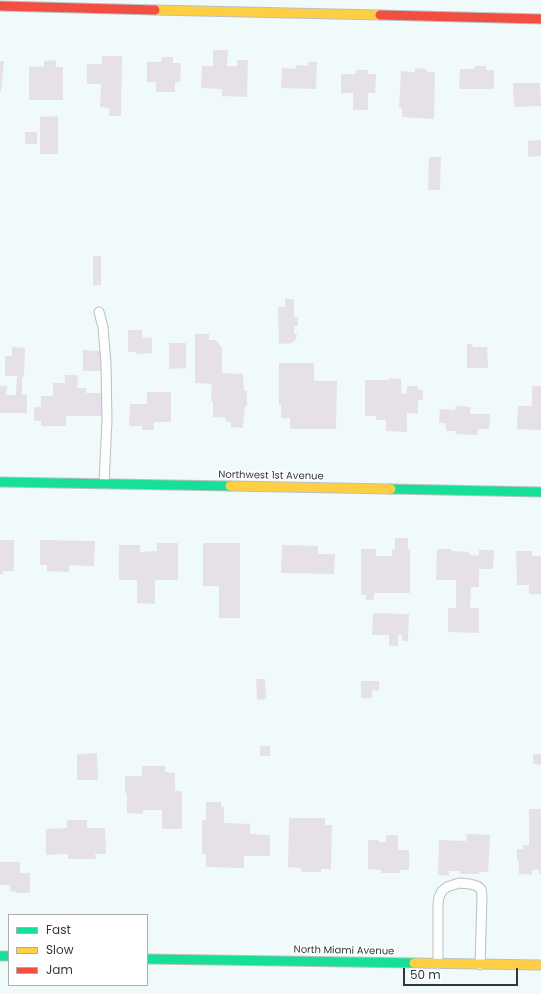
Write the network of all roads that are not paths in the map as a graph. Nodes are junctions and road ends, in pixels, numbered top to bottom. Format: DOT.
graph roads {
  1 [pos="0,6"];
  2 [pos="541,19"];
  3 [pos="99,312"];
  4 [pos="0,482"];
  5 [pos="104,484"];
  6 [pos="541,492"];
  7 [pos="148,959"];
  8 [pos="438,964"];
  9 [pos="480,965"];
  10 [pos="541,966"];
  1 -- 2 [label="street"];
  3 -- 5 [label="lane"];
  4 -- 5 [label="street, Northwest 1st Avenue"];
  5 -- 6 [label="street, Northwest 1st Avenue"];
  7 -- 8 [label="street, North Miami Avenue"];
  8 -- 9 [label="street, North Miami Avenue"];
  8 -- 9 [label="lane"];
  9 -- 10 [label="street, North Miami Avenue"];
}
